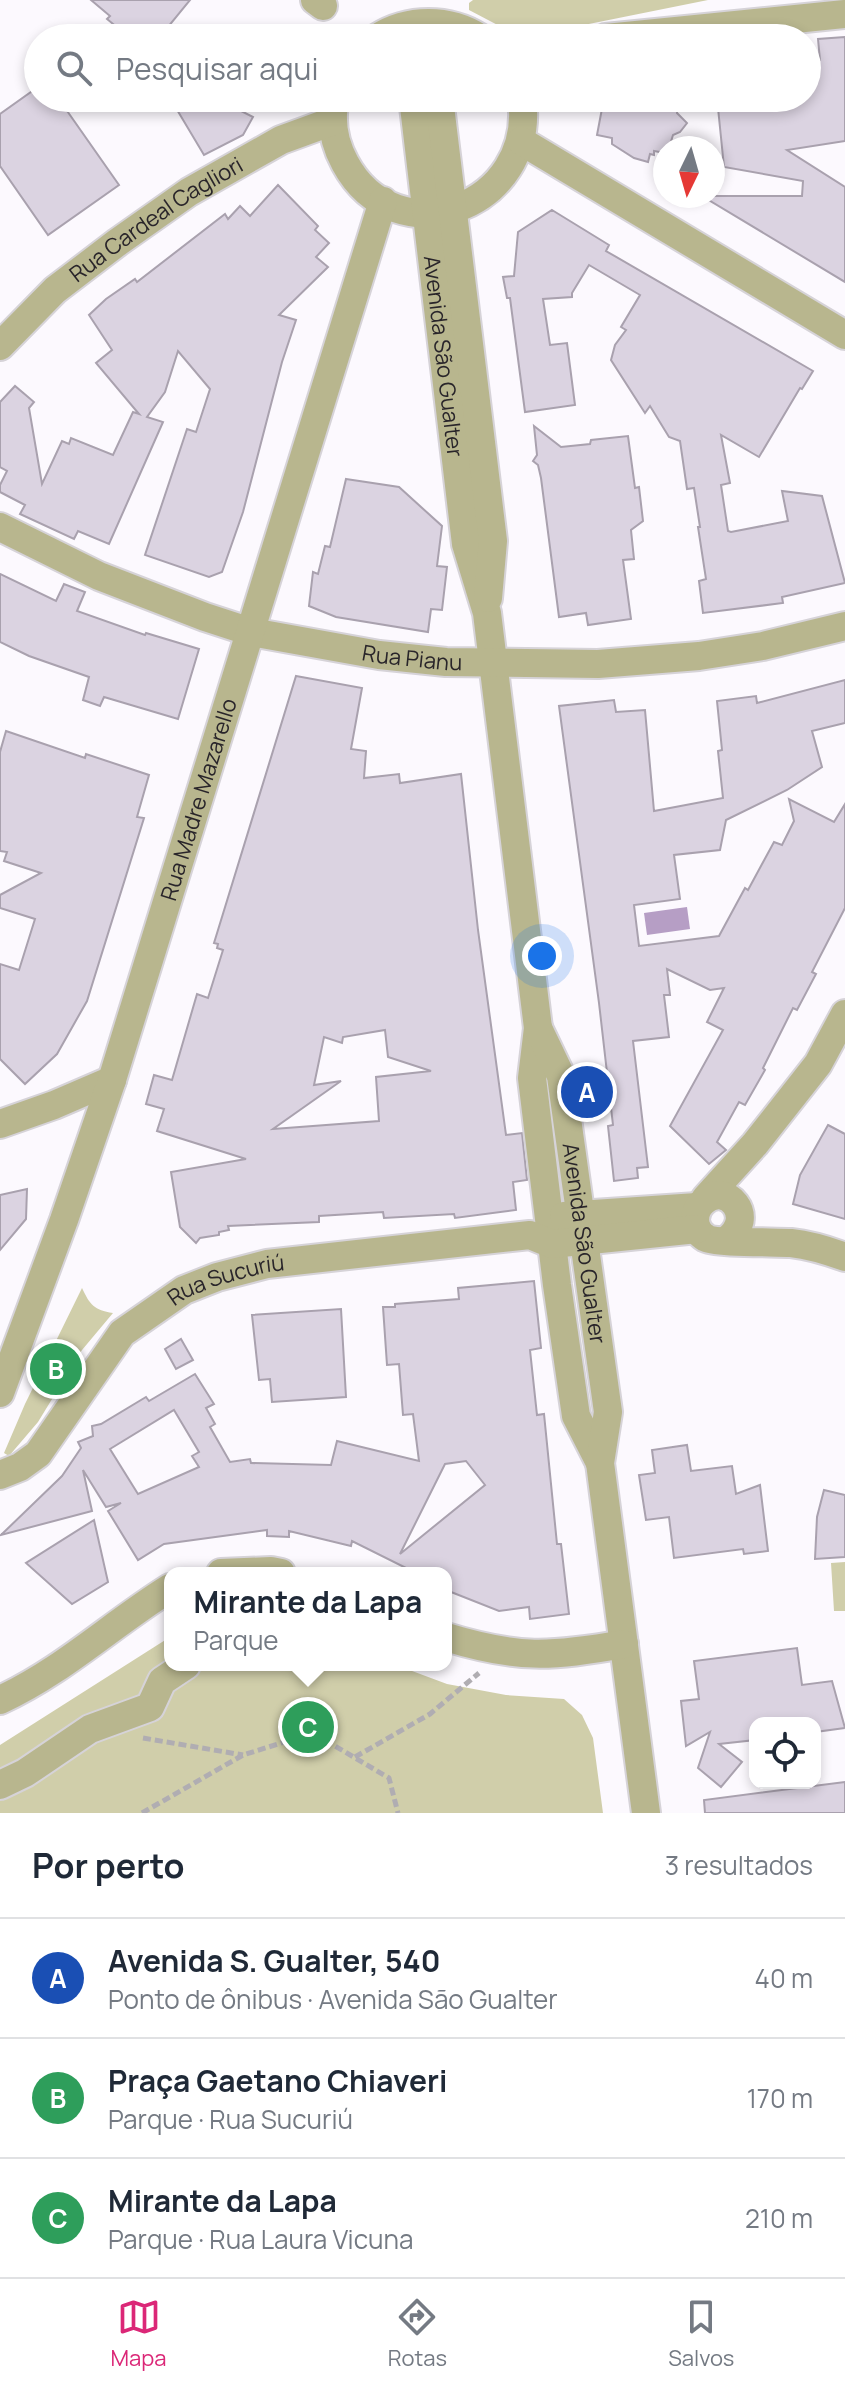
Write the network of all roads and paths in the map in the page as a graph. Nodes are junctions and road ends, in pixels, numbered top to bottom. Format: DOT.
graph roads {
  1 [pos="845,14"];
  2 [pos="417,21"];
  3 [pos="438,24"];
  4 [pos="745,24"];
  5 [pos="330,112"];
  6 [pos="334,112"];
  7 [pos="416,112"];
  8 [pos="439,112"];
  9 [pos="525,112"];
  10 [pos="383,201"];
  11 [pos="439,211"];
  12 [pos="845,335"];
  13 [pos="0,346"];
  14 [pos="0,527"];
  15 [pos="845,626"];
  16 [pos="251,632"];
  17 [pos="493,662"];
  18 [pos="845,1014"];
  19 [pos="538,1028"];
  20 [pos="112,1080"];
  21 [pos="0,1124"];
  22 [pos="714,1209"];
  23 [pos="582,1227"];
  24 [pos="543,1232"];
  25 [pos="794,1243"];
  26 [pos="845,1257"];
  27 [pos="0,1393"];
  28 [pos="600,1463"];
  29 [pos="0,1475"];
  30 [pos="164,1592"];
  31 [pos="452,1639"];
  32 [pos="624,1644"];
  33 [pos="503,1652"];
  34 [pos="177,1671"];
  35 [pos="0,1700"];
  36 [pos="136,1737"];
  37 [pos="243,1755"];
  38 [pos="355,1757"];
  39 [pos="0,1785"];
  40 [pos="142,1813"];
  41 [pos="398,1813"];
  42 [pos="646,1813"];
  1 -- 4 [label="street"];
  2 -- 3 [label="street"];
  5 -- 13 [label="street, Rua Cardeal Cagliori"];
  6 -- 10 [label="street"];
  7 -- 11 [label="street, Avenida São Gualter"];
  8 -- 11 [label="street, Avenida São Gualter"];
  9 -- 11 [label="street"];
  9 -- 12 [label="street"];
  10 -- 11 [label="street"];
  10 -- 16 [label="street, Rua Madre Mazarello"];
  11 -- 17 [label="street, Avenida São Gualter"];
  14 -- 16 [label="street, Rua Pianu"];
  15 -- 17 [label="street, Rua Pianu"];
  16 -- 17 [label="street, Rua Pianu"];
  16 -- 20 [label="street, Rua Madre Mazarello"];
  17 -- 19 [label="street, Avenida São Gualter"];
  18 -- 22 [label="street"];
  19 -- 23 [label="street, Avenida São Gualter"];
  19 -- 24 [label="street, Avenida São Gualter"];
  20 -- 21 [label="street"];
  20 -- 27 [label="street, Rua Madre Mazarello"];
  22 -- 23 [label="street, Rua Sucuriú"];
  22 -- 25 [label="street"];
  22 -- 25 [label="street"];
  23 -- 24 [label="street, Rua Sucuriú"];
  23 -- 28 [label="street, Avenida São Gualter"];
  24 -- 28 [label="street, Avenida São Gualter"];
  24 -- 29 [label="street, Rua Sucuriú"];
  25 -- 26 [label="street"];
  28 -- 32 [label="street, Avenida São Gualter"];
  30 -- 35 [label="street"];
  31 -- 33 [label="street"];
  32 -- 33 [label="street"];
  32 -- 42 [label="street, Avenida São Gualter"];
  33 -- 38 [label="path"];
  34 -- 39 [label="street"];
  36 -- 37 [label="path"];
  37 -- 38 [label="path"];
  37 -- 40 [label="path"];
  38 -- 41 [label="path"];
}
